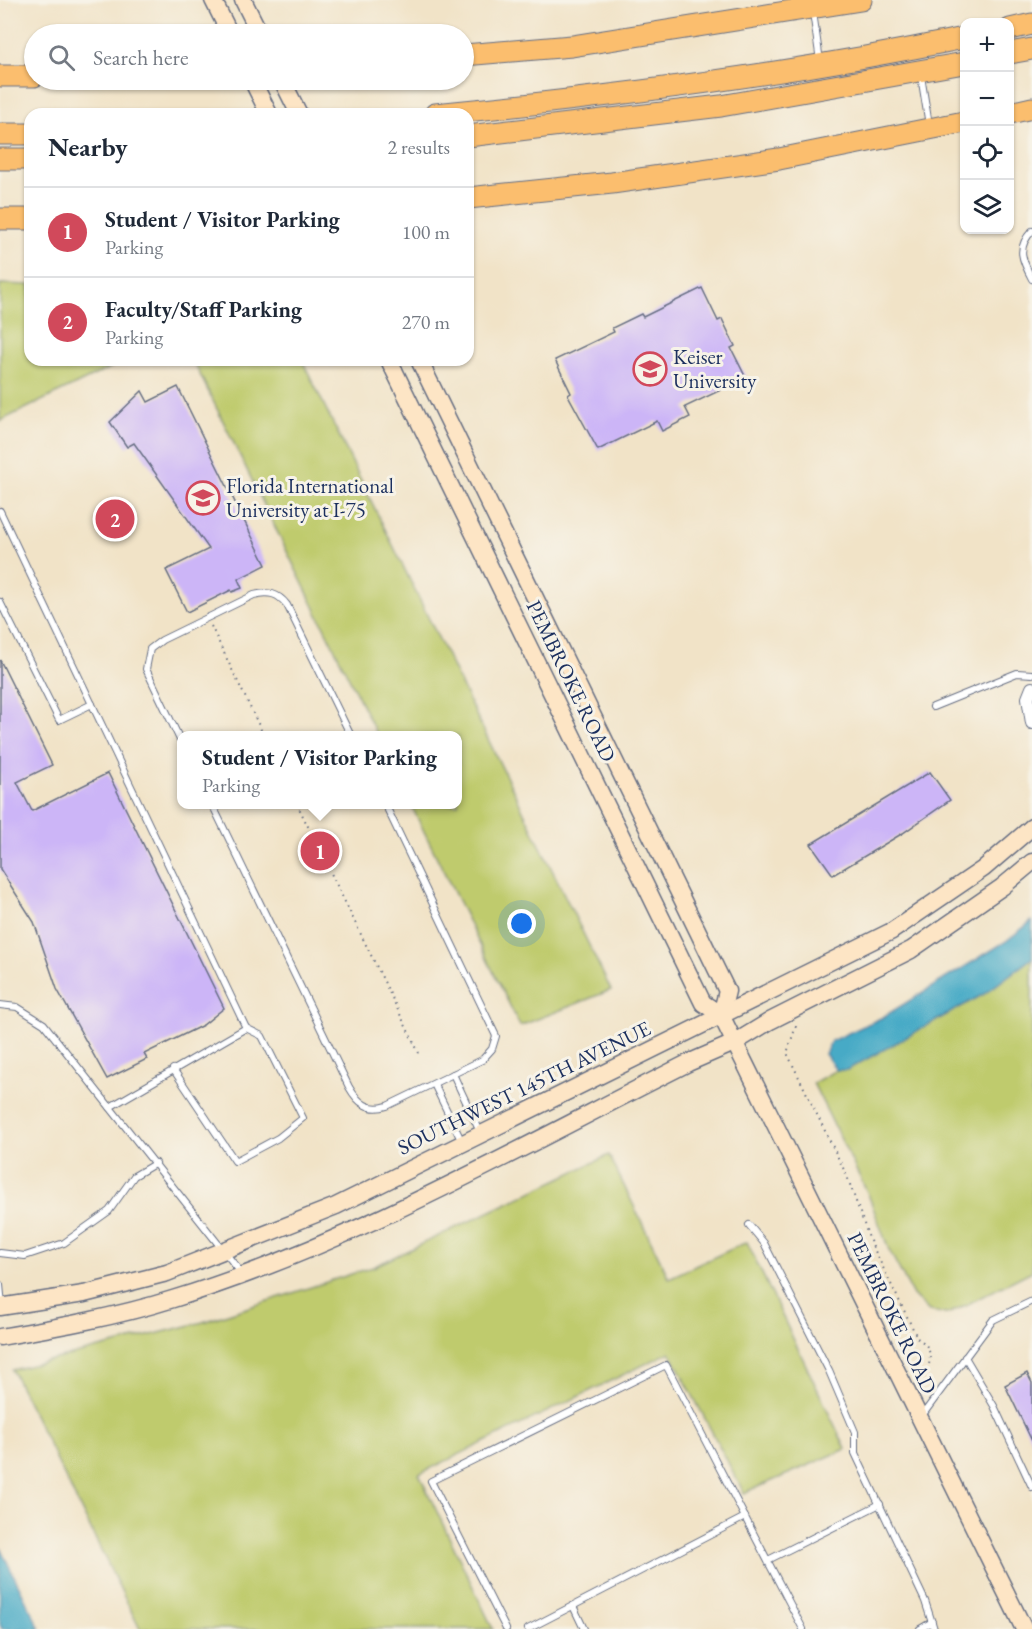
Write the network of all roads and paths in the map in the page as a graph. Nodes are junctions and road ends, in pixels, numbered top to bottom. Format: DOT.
graph roads {
  1 [pos="213,0"];
  2 [pos="243,0"];
  3 [pos="861,0"];
  4 [pos="813,9"];
  5 [pos="225,24"];
  6 [pos="255,24"];
  7 [pos="1032,24"];
  8 [pos="1014,28"];
  9 [pos="960,39"];
  10 [pos="1032,49"];
  11 [pos="1014,52"];
  12 [pos="474,54"];
  13 [pos="821,64"];
  14 [pos="960,64"];
  15 [pos="921,72"];
  16 [pos="0,76"];
  17 [pos="24,76"];
  18 [pos="257,90"];
  19 [pos="287,90"];
  20 [pos="266,108"];
  21 [pos="296,108"];
  22 [pos="1032,108"];
  23 [pos="474,110"];
  24 [pos="1014,112"];
  25 [pos="960,123"];
  26 [pos="930,129"];
  27 [pos="0,134"];
  28 [pos="24,134"];
  29 [pos="474,135"];
  30 [pos="0,159"];
  31 [pos="24,159"];
  32 [pos="474,197"];
  33 [pos="0,219"];
  34 [pos="24,219"];
  35 [pos="1032,231"];
  36 [pos="1032,279"];
  37 [pos="392,366"];
  38 [pos="422,366"];
  39 [pos="0,512"];
  40 [pos="0,602"];
  41 [pos="207,618"];
  42 [pos="1032,674"];
  43 [pos="1032,688"];
  44 [pos="92,705"];
  45 [pos="933,707"];
  46 [pos="1032,723"];
  47 [pos="262,731"];
  48 [pos="349,731"];
  49 [pos="177,734"];
  50 [pos="214,809"];
  51 [pos="299,809"];
  52 [pos="387,809"];
  53 [pos="1032,827"];
  54 [pos="1032,862"];
  55 [pos="0,1005"];
  56 [pos="721,1016"];
  57 [pos="797,1023"];
  58 [pos="246,1028"];
  59 [pos="734,1043"];
  60 [pos="419,1053"];
  61 [pos="173,1069"];
  62 [pos="453,1074"];
  63 [pos="434,1084"];
  64 [pos="110,1107"];
  65 [pos="482,1134"];
  66 [pos="463,1144"];
  67 [pos="156,1163"];
  68 [pos="749,1225"];
  69 [pos="226,1252"];
  70 [pos="0,1253"];
  71 [pos="243,1275"];
  72 [pos="0,1285"];
  73 [pos="1032,1301"];
  74 [pos="1,1307"];
  75 [pos="0,1336"];
  76 [pos="965,1357"];
  77 [pos="928,1368"];
  78 [pos="919,1420"];
  79 [pos="1032,1487"];
  80 [pos="880,1504"];
  81 [pos="745,1517"];
  82 [pos="768,1560"];
  83 [pos="573,1606"];
  84 [pos="933,1626"];
  85 [pos="506,1629"];
  86 [pos="528,1629"];
  87 [pos="584,1629"];
  88 [pos="803,1629"];
  89 [pos="920,1629"];
  90 [pos="1024,1629"];
  1 -- 5 [label="main road"];
  2 -- 6 [label="main road"];
  3 -- 4 [label="highway"];
  4 -- 12 [label="highway"];
  4 -- 13 [label="lane"];
  7 -- 8 [label="highway"];
  9 -- 13 [label="highway"];
  10 -- 11 [label="highway"];
  13 -- 23 [label="highway"];
  14 -- 15 [label="highway"];
  15 -- 26 [label="lane"];
  15 -- 29 [label="highway"];
  16 -- 17 [label="highway"];
  18 -- 20 [label="main road"];
  19 -- 21 [label="main road"];
  22 -- 24 [label="highway"];
  25 -- 26 [label="highway"];
  26 -- 32 [label="highway"];
  27 -- 28 [label="highway"];
  30 -- 31 [label="highway"];
  33 -- 34 [label="highway"];
  35 -- 36 [label="lane"];
  37 -- 56 [label="main road, PEMBROKE ROAD"];
  38 -- 56 [label="main road, PEMBROKE ROAD"];
  39 -- 44 [label="lane"];
  40 -- 44 [label="lane"];
  41 -- 47 [label="path"];
  41 -- 48 [label="lane"];
  41 -- 49 [label="lane"];
  42 -- 45 [label="lane"];
  43 -- 46 [label="street"];
  44 -- 58 [label="lane"];
  50 -- 63 [label="lane"];
  51 -- 60 [label="path"];
  52 -- 62 [label="lane"];
  53 -- 56 [label="main road, SOUTHWEST 145TH AVENUE"];
  54 -- 59 [label="main road"];
  55 -- 64 [label="lane"];
  56 -- 59 [label="main road, PEMBROKE ROAD"];
  56 -- 65 [label="main road, SOUTHWEST 145TH AVENUE"];
  57 -- 77 [label="path"];
  58 -- 61 [label="lane"];
  58 -- 61 [label="lane"];
  59 -- 71 [label="main road"];
  59 -- 78 [label="main road, PEMBROKE ROAD"];
  61 -- 64 [label="lane"];
  62 -- 63 [label="lane"];
  62 -- 65 [label="lane"];
  63 -- 66 [label="lane"];
  64 -- 67 [label="lane"];
  65 -- 66 [label="main road, SOUTHWEST 145TH AVENUE"];
  66 -- 69 [label="main road, SOUTHWEST 145TH AVENUE"];
  67 -- 69 [label="lane"];
  67 -- 70 [label="lane"];
  68 -- 80 [label="lane"];
  69 -- 71 [label="lane"];
  69 -- 74 [label="main road, SOUTHWEST 145TH AVENUE"];
  71 -- 75 [label="main road"];
  72 -- 74 [label="lane"];
  73 -- 76 [label="lane"];
  76 -- 78 [label="lane"];
  76 -- 79 [label="lane"];
  78 -- 90 [label="main road, PEMBROKE ROAD"];
  80 -- 82 [label="lane"];
  80 -- 84 [label="lane"];
  81 -- 82 [label="lane"];
  81 -- 83 [label="lane"];
  81 -- 85 [label="lane"];
  82 -- 88 [label="lane"];
  83 -- 86 [label="lane"];
  83 -- 87 [label="lane"];
  84 -- 89 [label="lane"];
}
